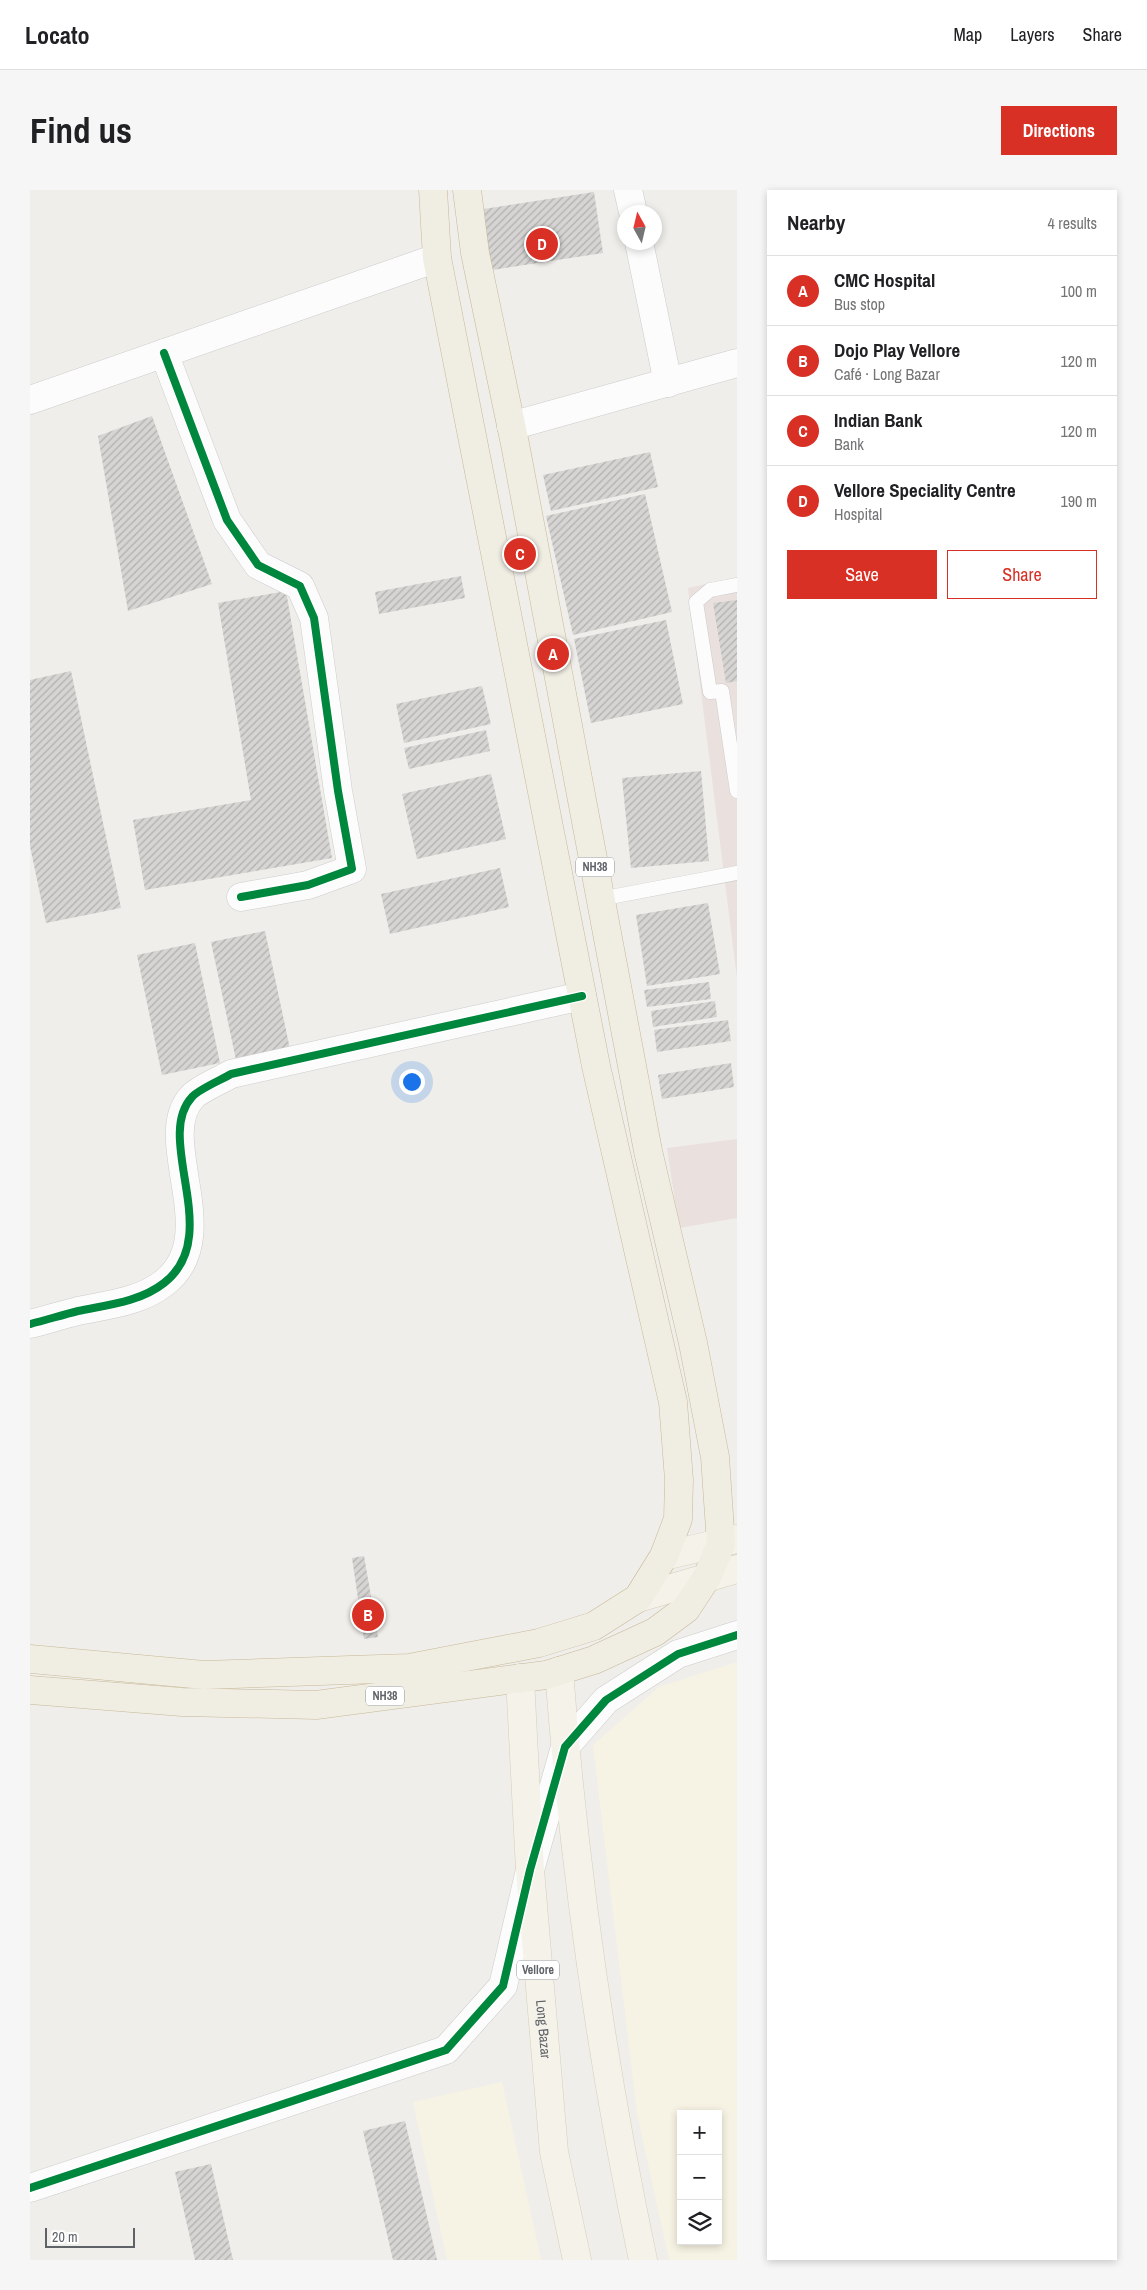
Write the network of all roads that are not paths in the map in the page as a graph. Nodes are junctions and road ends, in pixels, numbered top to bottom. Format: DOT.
graph roads {
  1 [pos="433,190"];
  2 [pos="467,190"];
  3 [pos="628,190"];
  4 [pos="631,205"];
  5 [pos="641,250"];
  6 [pos="437,258"];
  7 [pos="164,353"];
  8 [pos="737,363"];
  9 [pos="668,382"];
  10 [pos="30,400"];
  11 [pos="511,426"];
  12 [pos="737,585"];
  13 [pos="737,791"];
  14 [pos="737,874"];
  15 [pos="241,897"];
  16 [pos="600,899"];
  17 [pos="582,996"];
  18 [pos="30,1324"];
  19 [pos="729,1542"];
  20 [pos="664,1556"];
  21 [pos="737,1569"];
  22 [pos="707,1577"];
  23 [pos="638,1598"];
  24 [pos="737,1636"];
  25 [pos="30,1659"];
  26 [pos="559,1671"];
  27 [pos="520,1678"];
  28 [pos="30,1690"];
  29 [pos="565,1747"];
  30 [pos="530,1870"];
  31 [pos="30,2188"];
  32 [pos="577,2260"];
  33 [pos="643,2260"];
  1 -- 6 [label="highway, NH38"];
  2 -- 11 [label="highway, NH38"];
  3 -- 4 [label="street"];
  5 -- 9 [label="street"];
  6 -- 7 [label="street"];
  6 -- 17 [label="highway, NH38"];
  7 -- 10 [label="street"];
  7 -- 15 [label="street"];
  8 -- 9 [label="street"];
  9 -- 11 [label="street"];
  11 -- 16 [label="highway, NH38"];
  12 -- 13 [label="lane"];
  14 -- 16 [label="lane"];
  16 -- 19 [label="highway, NH38"];
  17 -- 18 [label="street"];
  17 -- 20 [label="highway, NH38"];
  19 -- 20 [label="main road"];
  19 -- 22 [label="highway, NH38"];
  20 -- 23 [label="highway, NH38"];
  21 -- 22 [label="main road"];
  22 -- 23 [label="main road"];
  22 -- 26 [label="highway, NH38"];
  23 -- 25 [label="highway, NH38"];
  24 -- 29 [label="street"];
  26 -- 27 [label="highway, NH38"];
  26 -- 29 [label="main road"];
  27 -- 28 [label="highway, NH38"];
  27 -- 30 [label="main road, Long Bazar / Vellore"];
  29 -- 30 [label="street"];
  29 -- 33 [label="main road"];
  30 -- 31 [label="street"];
  30 -- 32 [label="main road, Long Bazar / Vellore"];
}
